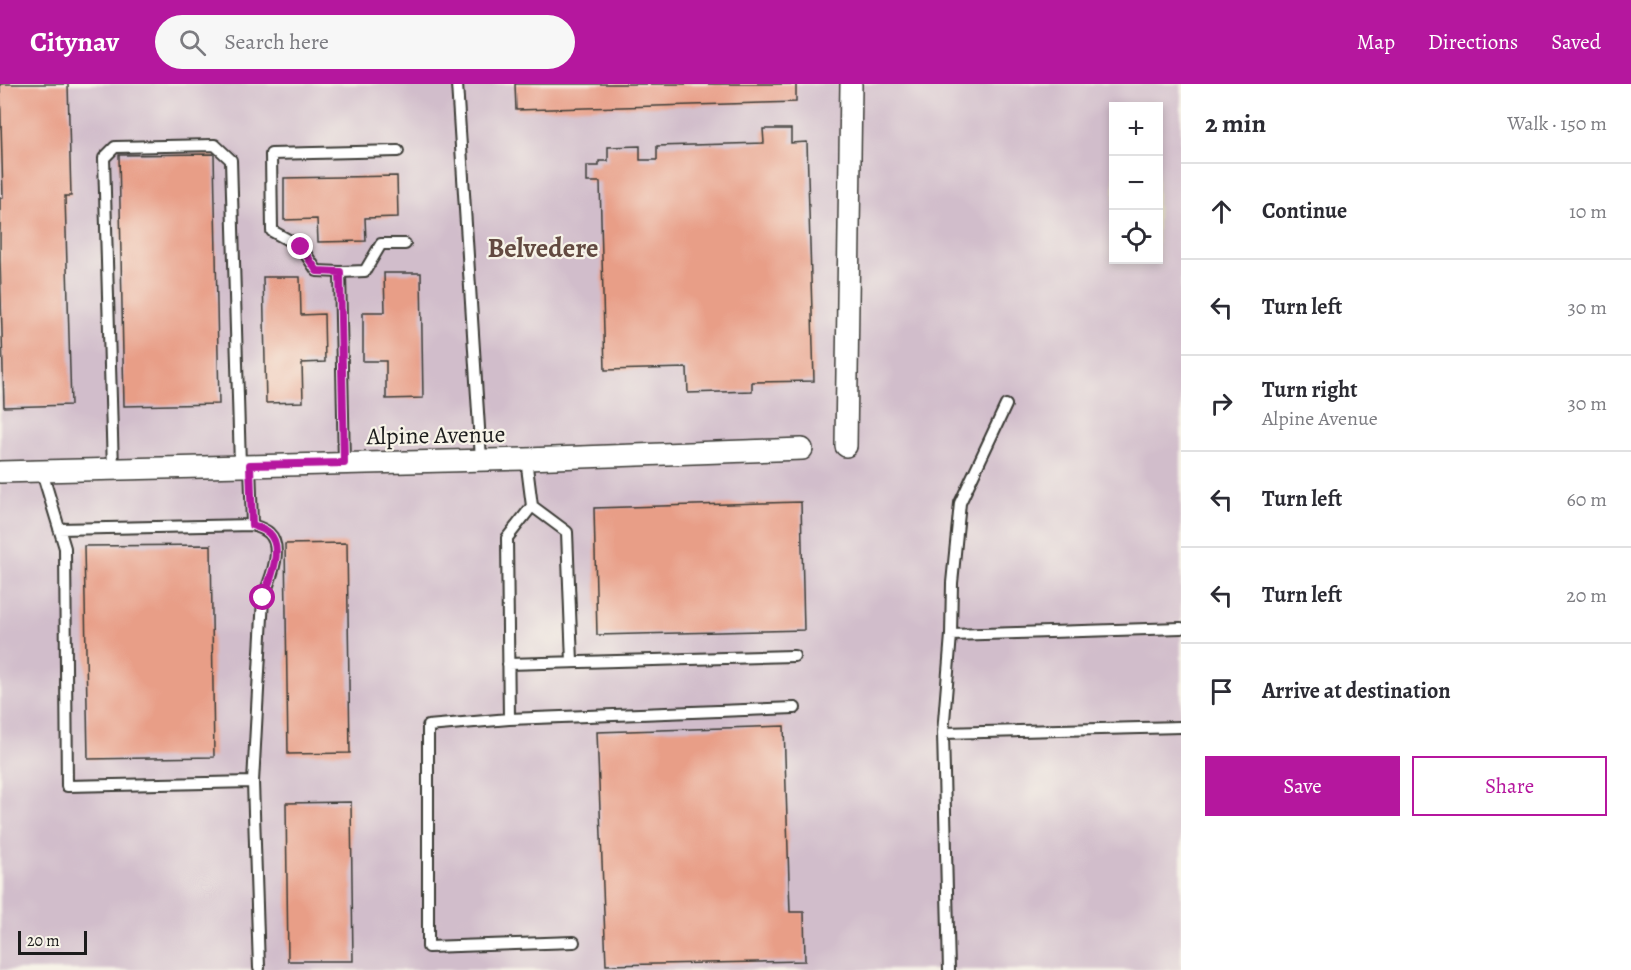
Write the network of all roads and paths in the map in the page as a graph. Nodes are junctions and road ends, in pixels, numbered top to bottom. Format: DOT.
graph roads {
  1 [pos="457,84"];
  2 [pos="851,84"];
  3 [pos="398,151"];
  4 [pos="405,244"];
  5 [pos="340,272"];
  6 [pos="1006,405"];
  7 [pos="846,446"];
  8 [pos="802,449"];
  9 [pos="481,459"];
  10 [pos="526,459"];
  11 [pos="344,463"];
  12 [pos="245,465"];
  13 [pos="113,469"];
  14 [pos="0,472"];
  15 [pos="42,472"];
  16 [pos="532,506"];
  17 [pos="252,525"];
  18 [pos="59,529"];
  19 [pos="1181,628"];
  20 [pos="951,635"];
  21 [pos="794,656"];
  22 [pos="572,663"];
  23 [pos="508,664"];
  24 [pos="795,708"];
  25 [pos="509,719"];
  26 [pos="1181,727"];
  27 [pos="943,733"];
  28 [pos="253,782"];
  29 [pos="574,942"];
  30 [pos="259,968"];
  31 [pos="949,970"];
  1 -- 9 [label="lane"];
  2 -- 7 [label="street"];
  3 -- 5 [label="lane"];
  4 -- 5 [label="lane"];
  5 -- 11 [label="lane"];
  6 -- 20 [label="lane"];
  8 -- 10 [label="street, Alpine Avenue"];
  9 -- 10 [label="street, Alpine Avenue"];
  9 -- 11 [label="street, Alpine Avenue"];
  10 -- 16 [label="lane"];
  11 -- 12 [label="street, Alpine Avenue"];
  12 -- 13 [label="street, Alpine Avenue"];
  12 -- 13 [label="lane"];
  12 -- 17 [label="lane"];
  13 -- 15 [label="street, Alpine Avenue"];
  14 -- 15 [label="street, Alpine Avenue"];
  15 -- 18 [label="lane"];
  16 -- 22 [label="lane"];
  16 -- 23 [label="lane"];
  17 -- 18 [label="lane"];
  17 -- 28 [label="lane"];
  18 -- 28 [label="lane"];
  19 -- 20 [label="lane"];
  20 -- 27 [label="lane"];
  21 -- 22 [label="lane"];
  22 -- 23 [label="lane"];
  23 -- 25 [label="lane"];
  24 -- 25 [label="lane"];
  25 -- 29 [label="lane"];
  26 -- 27 [label="lane"];
  27 -- 31 [label="lane"];
  28 -- 30 [label="lane"];
}
